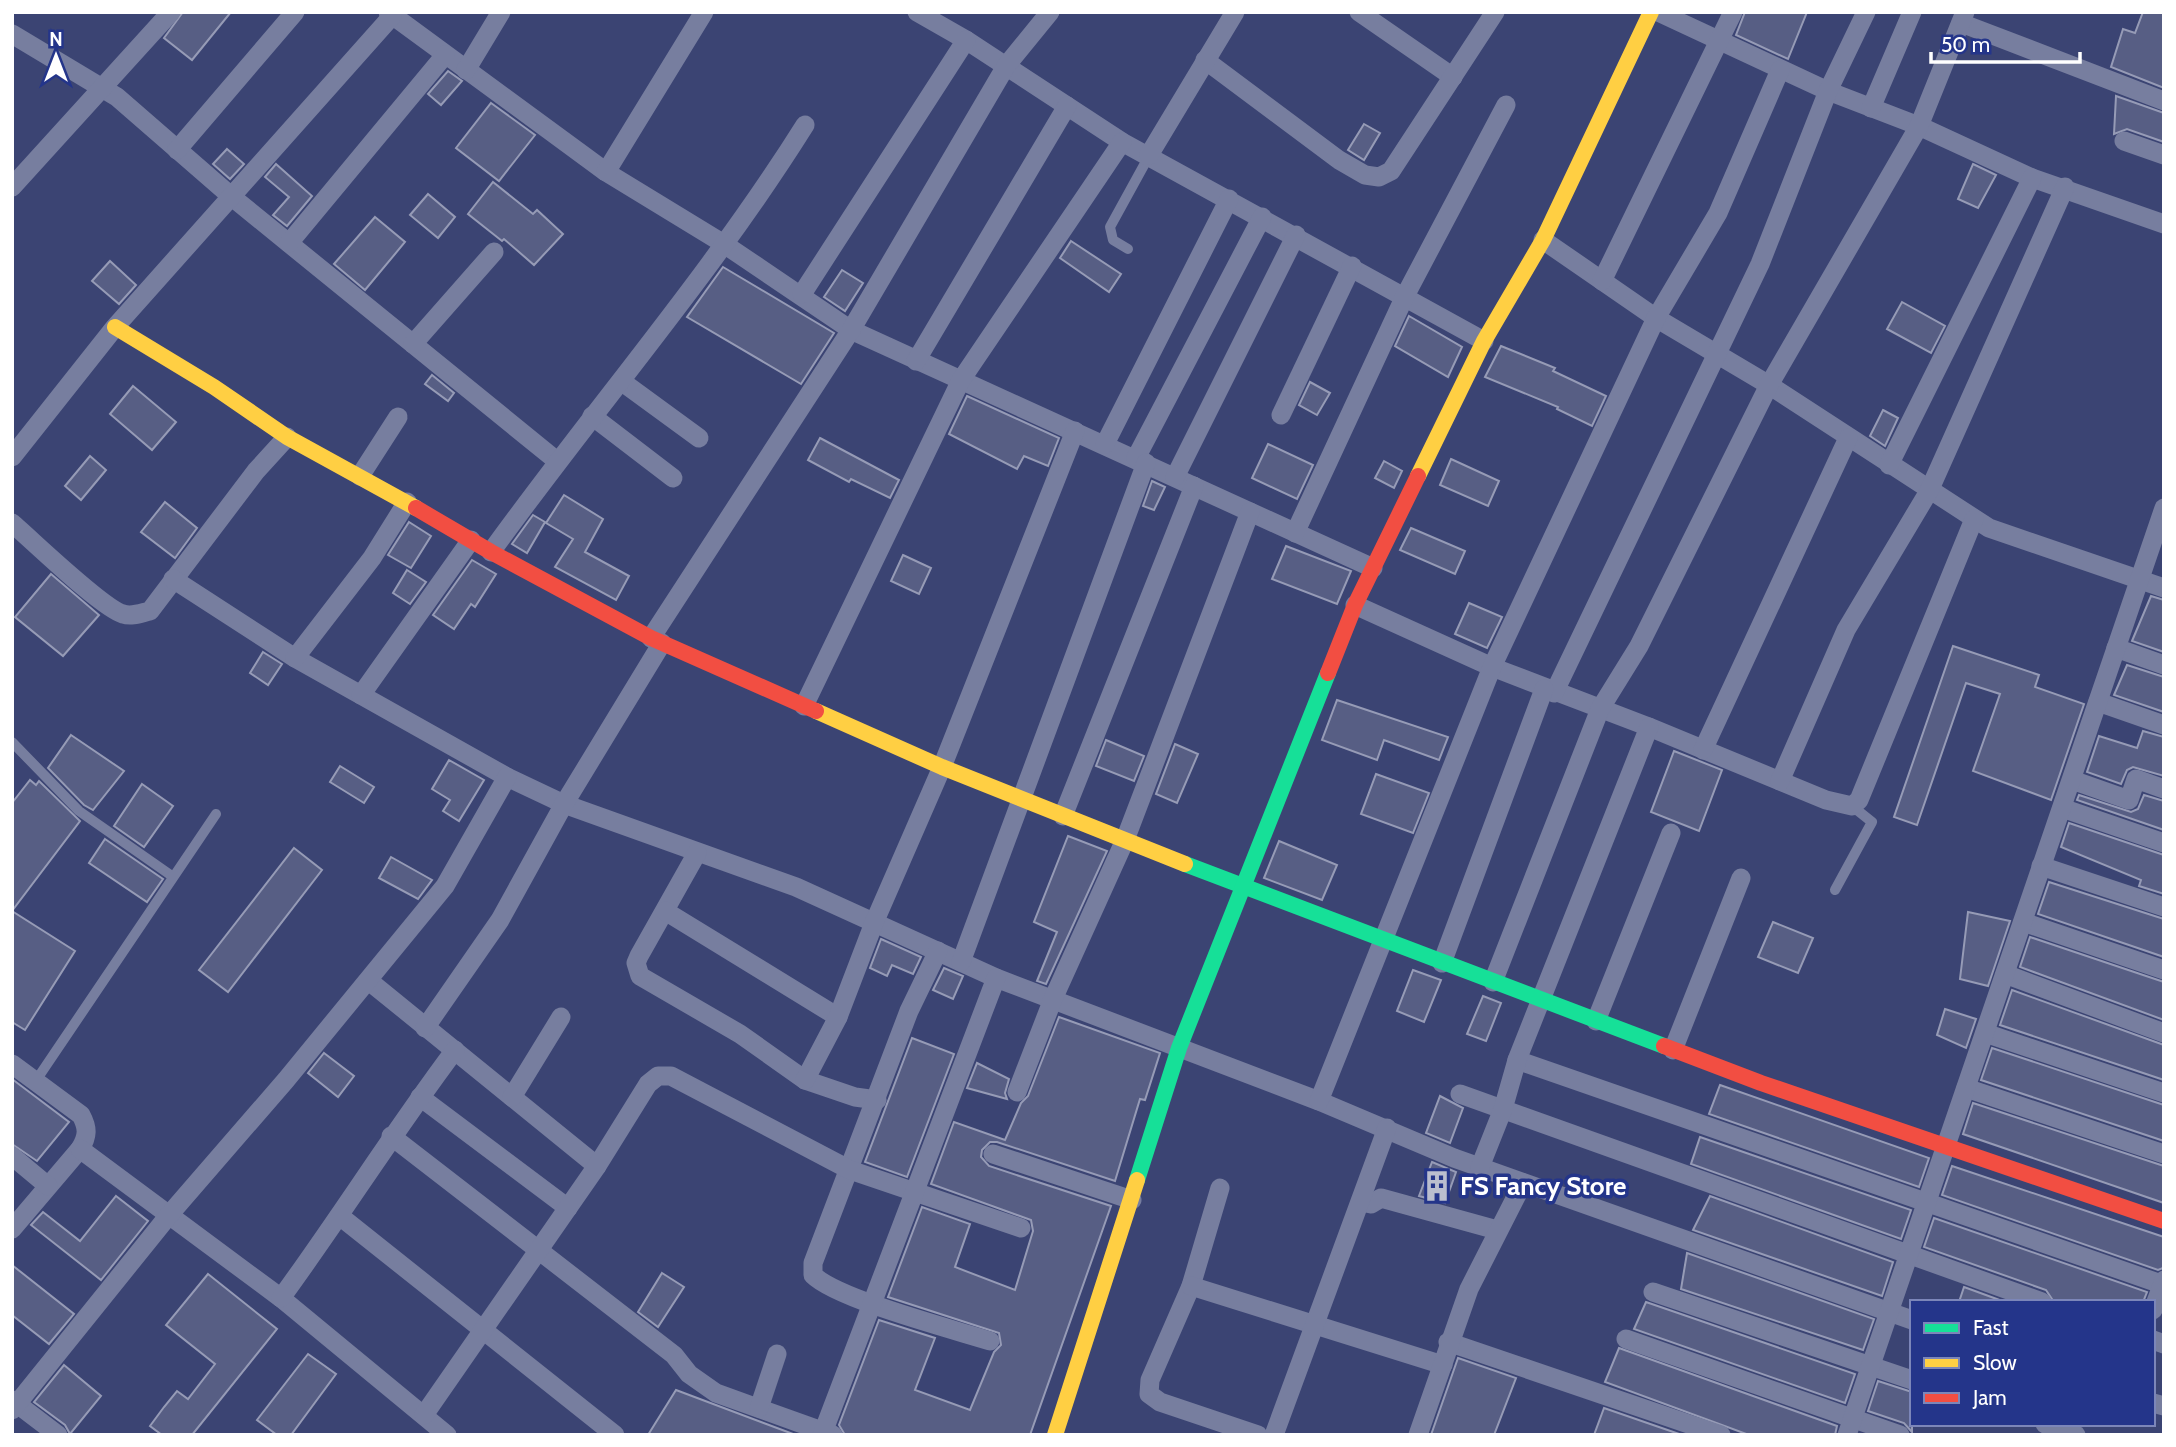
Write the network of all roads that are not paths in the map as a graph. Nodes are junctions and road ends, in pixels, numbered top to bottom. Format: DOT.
graph roads {
  1 [pos="171,12"];
  2 [pos="295,12"];
  3 [pos="501,12"];
  4 [pos="704,12"];
  5 [pos="917,12"];
  6 [pos="1050,12"];
  7 [pos="1235,12"];
  8 [pos="1359,12"];
  9 [pos="1495,12"];
  10 [pos="1651,12"];
  11 [pos="1658,12"];
  12 [pos="1733,12"];
  13 [pos="1866,12"];
  14 [pos="1912,12"];
  15 [pos="390,14"];
  16 [pos="1963,18"];
  17 [pos="12,34"];
  18 [pos="966,40"];
  19 [pos="1720,42"];
  20 [pos="445,55"];
  21 [pos="1205,60"];
  22 [pos="1006,66"];
  23 [pos="1780,69"];
  24 [pos="466,70"];
  25 [pos="1454,77"];
  26 [pos="103,89"];
  27 [pos="1828,91"];
  28 [pos="2164,101"];
  29 [pos="1506,105"];
  30 [pos="1067,106"];
  31 [pos="1871,108"];
  32 [pos="805,125"];
  33 [pos="1919,125"];
  34 [pos="2124,141"];
  35 [pos="1122,142"];
  36 [pos="177,150"];
  37 [pos="1149,155"];
  38 [pos="2164,155"];
  39 [pos="606,172"];
  40 [pos="2032,178"];
  41 [pos="12,187"];
  42 [pos="2065,187"];
  43 [pos="232,197"];
  44 [pos="1229,199"];
  45 [pos="1262,217"];
  46 [pos="2164,224"];
  47 [pos="1296,234"];
  48 [pos="1543,240"];
  49 [pos="289,243"];
  50 [pos="724,244"];
  51 [pos="1128,249"];
  52 [pos="494,252"];
  53 [pos="1352,266"];
  54 [pos="1602,281"];
  55 [pos="802,295"];
  56 [pos="1405,296"];
  57 [pos="1656,318"];
  58 [pos="115,327"];
  59 [pos="851,330"];
  60 [pos="1485,341"];
  61 [pos="413,344"];
  62 [pos="1716,354"];
  63 [pos="916,361"];
  64 [pos="961,380"];
  65 [pos="621,381"];
  66 [pos="1769,385"];
  67 [pos="1281,415"];
  68 [pos="592,416"];
  69 [pos="398,417"];
  70 [pos="1075,431"];
  71 [pos="287,437"];
  72 [pos="699,438"];
  73 [pos="1848,438"];
  74 [pos="1105,444"];
  75 [pos="12,457"];
  76 [pos="557,461"];
  77 [pos="1141,461"];
  78 [pos="1889,465"];
  79 [pos="360,476"];
  80 [pos="1175,477"];
  81 [pos="673,478"];
  82 [pos="1194,486"];
  83 [pos="1929,491"];
  84 [pos="407,502"];
  85 [pos="2164,508"];
  86 [pos="1250,512"];
  87 [pos="1974,519"];
  88 [pos="12,523"];
  89 [pos="1295,533"];
  90 [pos="471,540"];
  91 [pos="491,552"];
  92 [pos="1373,568"];
  93 [pos="173,579"];
  94 [pos="2140,580"];
  95 [pos="2164,588"];
  96 [pos="1355,605"];
  97 [pos="657,640"];
  98 [pos="2116,648"];
  99 [pos="295,658"];
  100 [pos="2164,665"];
  101 [pos="1492,667"];
  102 [pos="1549,691"];
  103 [pos="361,695"];
  104 [pos="2098,702"];
  105 [pos="804,706"];
  106 [pos="1600,709"];
  107 [pos="2164,725"];
  108 [pos="1649,727"];
  109 [pos="12,742"];
  110 [pos="1703,750"];
  111 [pos="942,767"];
  112 [pos="507,777"];
  113 [pos="2072,780"];
  114 [pos="1780,781"];
  115 [pos="2164,789"];
  116 [pos="1024,800"];
  117 [pos="564,804"];
  118 [pos="1852,806"];
  119 [pos="2062,808"];
  120 [pos="216,814"];
  121 [pos="1063,816"];
  122 [pos="1671,833"];
  123 [pos="1125,840"];
  124 [pos="2164,843"];
  125 [pos="697,853"];
  126 [pos="2042,866"];
  127 [pos="172,876"];
  128 [pos="1741,878"];
  129 [pos="1241,887"];
  130 [pos="1835,890"];
  131 [pos="2164,907"];
  132 [pos="665,911"];
  133 [pos="2023,922"];
  134 [pos="874,923"];
  135 [pos="1382,941"];
  136 [pos="938,951"];
  137 [pos="961,962"];
  138 [pos="1442,963"];
  139 [pos="2164,970"];
  140 [pos="2005,974"];
  141 [pos="996,978"];
  142 [pos="369,981"];
  143 [pos="1493,982"];
  144 [pos="1053,999"];
  145 [pos="1541,1000"];
  146 [pos="561,1017"];
  147 [pos="838,1017"];
  148 [pos="1596,1021"];
  149 [pos="425,1028"];
  150 [pos="1984,1033"];
  151 [pos="2164,1033"];
  152 [pos="1180,1048"];
  153 [pos="455,1050"];
  154 [pos="1673,1050"];
  155 [pos="1517,1060"];
  156 [pos="12,1064"];
  157 [pos="805,1080"];
  158 [pos="35,1083"];
  159 [pos="1966,1088"];
  160 [pos="1017,1092"];
  161 [pos="2164,1093"];
  162 [pos="1460,1094"];
  163 [pos="420,1097"];
  164 [pos="512,1097"];
  165 [pos="877,1100"];
  166 [pos="1319,1101"];
  167 [pos="1503,1109"];
  168 [pos="1387,1128"];
  169 [pos="391,1136"];
  170 [pos="1946,1147"];
  171 [pos="80,1149"];
  172 [pos="993,1154"];
  173 [pos="2164,1154"];
  174 [pos="12,1156"];
  175 [pos="597,1166"];
  176 [pos="1480,1167"];
  177 [pos="850,1170"];
  178 [pos="1523,1183"];
  179 [pos="48,1186"];
  180 [pos="1220,1188"];
  181 [pos="915,1190"];
  182 [pos="1132,1200"];
  183 [pos="1361,1202"];
  184 [pos="1927,1202"];
  185 [pos="568,1208"];
  186 [pos="169,1215"];
  187 [pos="341,1217"];
  188 [pos="2164,1221"];
  189 [pos="1021,1228"];
  190 [pos="12,1230"];
  191 [pos="1497,1230"];
  192 [pos="539,1250"];
  193 [pos="1908,1256"];
  194 [pos="2163,1283"];
  195 [pos="1191,1286"];
  196 [pos="1653,1292"];
  197 [pos="281,1298"];
  198 [pos="2036,1300"];
  199 [pos="873,1303"];
  200 [pos="2155,1305"];
  201 [pos="1889,1312"];
  202 [pos="1910,1319"];
  203 [pos="1313,1327"];
  204 [pos="482,1332"];
  205 [pos="1626,1339"];
  206 [pos="990,1341"];
  207 [pos="1448,1342"];
  208 [pos="777,1354"];
  209 [pos="1443,1365"];
  210 [pos="1871,1366"];
  211 [pos="1910,1379"];
  212 [pos="14,1405"];
  213 [pos="759,1408"];
  214 [pos="424,1415"];
  215 [pos="2051,1426"];
  216 [pos="1850,1427"];
  217 [pos="826,1434"];
  218 [pos="1059,1434"];
  219 [pos="58,1435"];
  220 [pos="447,1435"];
  221 [pos="615,1435"];
  222 [pos="1258,1435"];
  223 [pos="1274,1435"];
  224 [pos="1418,1435"];
  225 [pos="1721,1435"];
  226 [pos="1900,1435"];
  227 [pos="2076,1435"];
  1 -- 26 [label="street"];
  2 -- 36 [label="street"];
  3 -- 24 [label="street"];
  4 -- 39 [label="street"];
  5 -- 18 [label="street"];
  6 -- 22 [label="street"];
  7 -- 21 [label="street"];
  8 -- 25 [label="street"];
  9 -- 25 [label="street"];
  10 -- 48 [label="street"];
  11 -- 19 [label="street"];
  12 -- 19 [label="street"];
  13 -- 27 [label="street"];
  14 -- 31 [label="street"];
  15 -- 20 [label="street"];
  15 -- 43 [label="street"];
  16 -- 28 [label="street"];
  16 -- 33 [label="street"];
  17 -- 26 [label="street"];
  18 -- 22 [label="street"];
  18 -- 55 [label="street"];
  19 -- 23 [label="street"];
  19 -- 54 [label="street"];
  20 -- 24 [label="street"];
  20 -- 49 [label="street"];
  21 -- 25 [label="street"];
  21 -- 37 [label="street"];
  22 -- 30 [label="street"];
  22 -- 59 [label="street"];
  23 -- 27 [label="street"];
  23 -- 57 [label="street"];
  24 -- 39 [label="street"];
  26 -- 36 [label="street"];
  26 -- 41 [label="street"];
  27 -- 31 [label="street"];
  27 -- 62 [label="street"];
  29 -- 56 [label="street"];
  30 -- 35 [label="street"];
  30 -- 63 [label="street"];
  31 -- 33 [label="street"];
  32 -- 50 [label="street"];
  33 -- 40 [label="street"];
  33 -- 66 [label="street"];
  34 -- 38 [label="street"];
  35 -- 37 [label="street"];
  35 -- 64 [label="street"];
  36 -- 43 [label="street"];
  37 -- 44 [label="street"];
  37 -- 51 [label="lane"];
  39 -- 50 [label="street"];
  40 -- 42 [label="street"];
  40 -- 78 [label="street"];
  42 -- 46 [label="street"];
  42 -- 83 [label="street"];
  43 -- 49 [label="street"];
  43 -- 58 [label="street"];
  44 -- 45 [label="street"];
  44 -- 74 [label="street"];
  45 -- 47 [label="street"];
  45 -- 77 [label="street"];
  47 -- 53 [label="street"];
  47 -- 80 [label="street"];
  48 -- 54 [label="street"];
  48 -- 60 [label="street"];
  49 -- 61 [label="street"];
  50 -- 55 [label="street"];
  50 -- 65 [label="street"];
  52 -- 61 [label="street"];
  53 -- 56 [label="street"];
  53 -- 67 [label="street"];
  54 -- 57 [label="street"];
  55 -- 59 [label="street"];
  56 -- 60 [label="street"];
  56 -- 89 [label="street"];
  57 -- 62 [label="street"];
  57 -- 101 [label="street"];
  58 -- 71 [label="street"];
  58 -- 75 [label="street"];
  59 -- 63 [label="street"];
  59 -- 97 [label="street"];
  60 -- 92 [label="street"];
  61 -- 76 [label="street"];
  62 -- 66 [label="street"];
  62 -- 102 [label="street"];
  63 -- 64 [label="street"];
  64 -- 70 [label="street"];
  64 -- 105 [label="street"];
  65 -- 68 [label="street"];
  65 -- 72 [label="street"];
  66 -- 73 [label="street"];
  66 -- 106 [label="street"];
  68 -- 76 [label="street"];
  68 -- 81 [label="street"];
  69 -- 79 [label="street"];
  70 -- 74 [label="street"];
  70 -- 111 [label="street"];
  71 -- 79 [label="street"];
  71 -- 93 [label="street"];
  73 -- 78 [label="street"];
  73 -- 110 [label="street"];
  74 -- 77 [label="street"];
  76 -- 91 [label="street"];
  77 -- 80 [label="street"];
  77 -- 116 [label="street"];
  78 -- 83 [label="street"];
  79 -- 84 [label="street"];
  80 -- 82 [label="street"];
  82 -- 86 [label="street"];
  82 -- 121 [label="street"];
  83 -- 87 [label="street"];
  83 -- 114 [label="street"];
  84 -- 90 [label="street"];
  84 -- 99 [label="street"];
  85 -- 94 [label="street"];
  86 -- 89 [label="street"];
  86 -- 123 [label="street"];
  87 -- 94 [label="street"];
  87 -- 118 [label="street"];
  88 -- 93 [label="street"];
  89 -- 92 [label="street"];
  90 -- 91 [label="street"];
  90 -- 103 [label="street"];
  91 -- 97 [label="street"];
  92 -- 96 [label="street"];
  93 -- 99 [label="street"];
  94 -- 95 [label="street"];
  94 -- 98 [label="street"];
  96 -- 101 [label="street"];
  96 -- 129 [label="street"];
  97 -- 105 [label="street"];
  97 -- 117 [label="street"];
  98 -- 100 [label="street"];
  98 -- 104 [label="street"];
  99 -- 103 [label="street"];
  101 -- 102 [label="street"];
  101 -- 135 [label="street"];
  102 -- 106 [label="street"];
  102 -- 138 [label="street"];
  103 -- 112 [label="street"];
  104 -- 107 [label="street"];
  104 -- 113 [label="street"];
  105 -- 111 [label="street"];
  106 -- 108 [label="street"];
  106 -- 143 [label="street"];
  108 -- 110 [label="street"];
  108 -- 145 [label="street"];
  109 -- 127 [label="lane"];
  110 -- 114 [label="street"];
  111 -- 116 [label="street"];
  111 -- 134 [label="street"];
  112 -- 117 [label="street"];
  112 -- 142 [label="street"];
  113 -- 115 [label="street"];
  113 -- 119 [label="street"];
  114 -- 118 [label="street"];
  116 -- 121 [label="street"];
  116 -- 137 [label="street"];
  117 -- 125 [label="street"];
  117 -- 149 [label="street"];
  118 -- 130 [label="lane"];
  119 -- 124 [label="street"];
  119 -- 126 [label="street"];
  120 -- 127 [label="lane"];
  121 -- 123 [label="street"];
  122 -- 148 [label="street"];
  123 -- 129 [label="street"];
  123 -- 144 [label="street"];
  125 -- 132 [label="street"];
  125 -- 134 [label="street"];
  126 -- 131 [label="street"];
  126 -- 133 [label="street"];
  127 -- 158 [label="lane"];
  128 -- 154 [label="street"];
  129 -- 135 [label="street"];
  129 -- 152 [label="street"];
  132 -- 147 [label="street"];
  132 -- 157 [label="street"];
  133 -- 139 [label="street"];
  133 -- 140 [label="street"];
  134 -- 136 [label="street"];
  134 -- 147 [label="street"];
  135 -- 138 [label="street"];
  135 -- 166 [label="street"];
  136 -- 137 [label="street"];
  136 -- 165 [label="street"];
  137 -- 141 [label="street"];
  138 -- 143 [label="street"];
  140 -- 150 [label="street"];
  140 -- 151 [label="street"];
  141 -- 144 [label="street"];
  141 -- 181 [label="street"];
  142 -- 149 [label="street"];
  142 -- 186 [label="street"];
  143 -- 145 [label="street"];
  144 -- 152 [label="street"];
  144 -- 160 [label="street"];
  145 -- 148 [label="street"];
  145 -- 155 [label="street"];
  146 -- 164 [label="street"];
  147 -- 157 [label="street"];
  148 -- 154 [label="street"];
  149 -- 153 [label="street"];
  150 -- 159 [label="street"];
  150 -- 161 [label="street"];
  152 -- 166 [label="street"];
  152 -- 182 [label="street"];
  153 -- 163 [label="street"];
  153 -- 164 [label="street"];
  154 -- 170 [label="street"];
  155 -- 167 [label="street"];
  155 -- 184 [label="street"];
  156 -- 158 [label="street"];
  157 -- 165 [label="street"];
  158 -- 171 [label="street"];
  159 -- 170 [label="street"];
  159 -- 173 [label="street"];
  162 -- 167 [label="street"];
  163 -- 169 [label="street"];
  163 -- 185 [label="street"];
  164 -- 175 [label="street"];
  165 -- 177 [label="street"];
  166 -- 168 [label="street"];
  167 -- 176 [label="street"];
  167 -- 193 [label="street"];
  168 -- 176 [label="street"];
  168 -- 183 [label="street"];
  169 -- 187 [label="street"];
  169 -- 192 [label="street"];
  170 -- 184 [label="street"];
  170 -- 188 [label="street"];
  171 -- 179 [label="street"];
  171 -- 186 [label="street"];
  172 -- 182 [label="street"];
  174 -- 179 [label="street"];
  175 -- 177 [label="street"];
  175 -- 185 [label="street"];
  176 -- 178 [label="street"];
  177 -- 181 [label="street"];
  177 -- 199 [label="street"];
  178 -- 191 [label="street"];
  178 -- 201 [label="street"];
  179 -- 190 [label="street"];
  180 -- 195 [label="street"];
  181 -- 189 [label="street"];
  181 -- 199 [label="street"];
  182 -- 218 [label="street"];
  183 -- 191 [label="street"];
  183 -- 203 [label="street"];
  184 -- 193 [label="street"];
  184 -- 194 [label="street"];
  185 -- 192 [label="street"];
  186 -- 197 [label="street"];
  186 -- 212 [label="street"];
  187 -- 197 [label="street"];
  187 -- 204 [label="street"];
  191 -- 207 [label="street"];
  192 -- 204 [label="street"];
  192 -- 213 [label="street"];
  193 -- 198 [label="street"];
  193 -- 201 [label="street"];
  194 -- 200 [label="street"];
  195 -- 203 [label="street"];
  195 -- 222 [label="street"];
  196 -- 210 [label="street"];
  197 -- 214 [label="street"];
  199 -- 206 [label="street"];
  199 -- 217 [label="street"];
  201 -- 202 [label="street"];
  201 -- 210 [label="street"];
  203 -- 209 [label="street"];
  203 -- 223 [label="street"];
  204 -- 214 [label="street"];
  204 -- 221 [label="street"];
  205 -- 216 [label="street"];
  207 -- 209 [label="street"];
  207 -- 225 [label="street"];
  208 -- 213 [label="street"];
  209 -- 224 [label="street"];
  210 -- 211 [label="street"];
  210 -- 216 [label="street"];
  212 -- 219 [label="street"];
  213 -- 217 [label="street"];
  214 -- 220 [label="street"];
  215 -- 227 [label="street"];
  216 -- 226 [label="street"];
}
